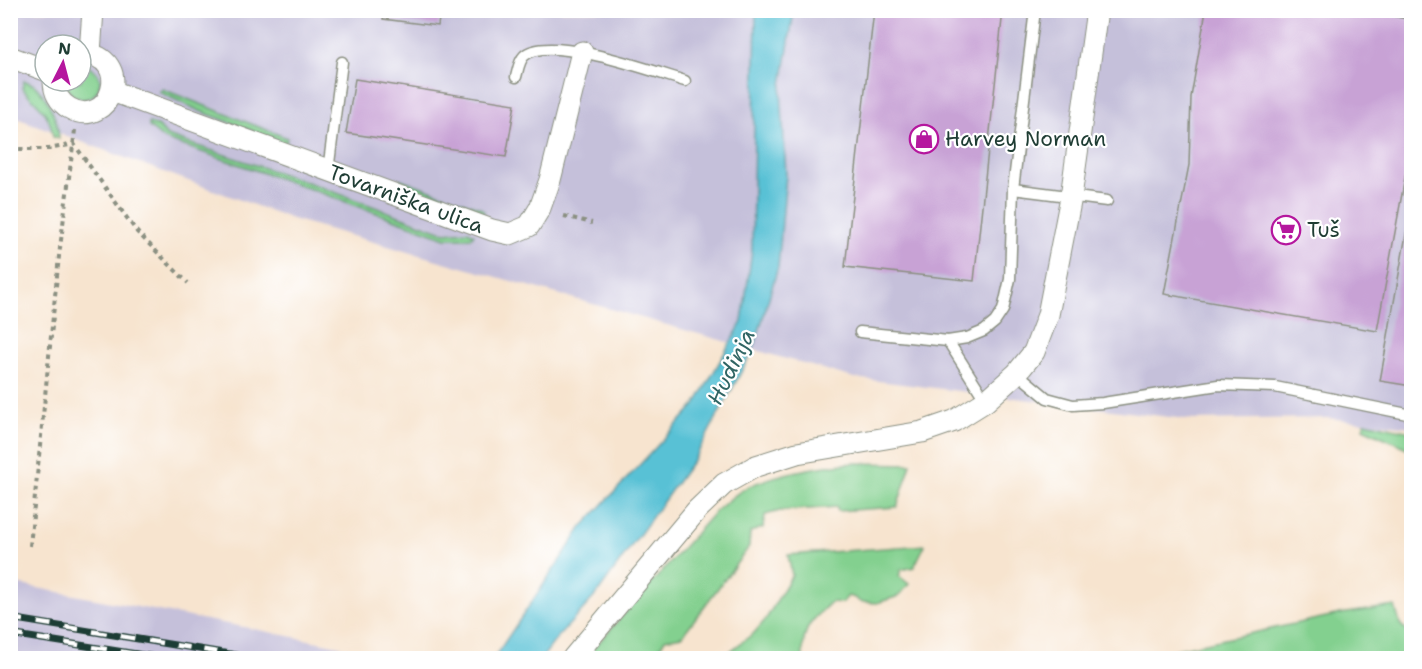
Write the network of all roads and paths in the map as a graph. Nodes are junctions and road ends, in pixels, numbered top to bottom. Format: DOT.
graph roads {
  1 [pos="93,10"];
  2 [pos="1035,10"];
  3 [pos="1097,10"];
  4 [pos="89,33"];
  5 [pos="582,52"];
  6 [pos="93,55"];
  7 [pos="10,57"];
  8 [pos="342,62"];
  9 [pos="33,66"];
  10 [pos="516,77"];
  11 [pos="685,81"];
  12 [pos="112,91"];
  13 [pos="56,93"];
  14 [pos="78,112"];
  15 [pos="74,144"];
  16 [pos="10,149"];
  17 [pos="328,171"];
  18 [pos="1013,189"];
  19 [pos="1071,197"];
  20 [pos="1107,201"];
  21 [pos="564,216"];
  22 [pos="592,223"];
  23 [pos="188,282"];
  24 [pos="860,332"];
  25 [pos="948,341"];
  26 [pos="1017,373"];
  27 [pos="986,401"];
  28 [pos="1412,415"];
  29 [pos="30,546"];
  30 [pos="573,658"];
  1 -- 4 [label="street"];
  2 -- 18 [label="lane"];
  3 -- 19 [label="street"];
  5 -- 10 [label="lane"];
  5 -- 11 [label="lane"];
  5 -- 17 [label="street, Tovarniška ulica"];
  6 -- 12 [label="street"];
  7 -- 9 [label="street"];
  8 -- 17 [label="lane"];
  12 -- 14 [label="street"];
  12 -- 17 [label="street, Tovarniška ulica"];
  13 -- 14 [label="street"];
  14 -- 15 [label="path"];
  15 -- 16 [label="path"];
  15 -- 23 [label="path"];
  15 -- 29 [label="path"];
  18 -- 19 [label="lane"];
  18 -- 25 [label="lane"];
  19 -- 20 [label="lane"];
  19 -- 26 [label="street"];
  21 -- 22 [label="path"];
  24 -- 25 [label="lane"];
  25 -- 27 [label="lane"];
  26 -- 27 [label="street"];
  26 -- 28 [label="lane"];
  27 -- 30 [label="street"];
}
